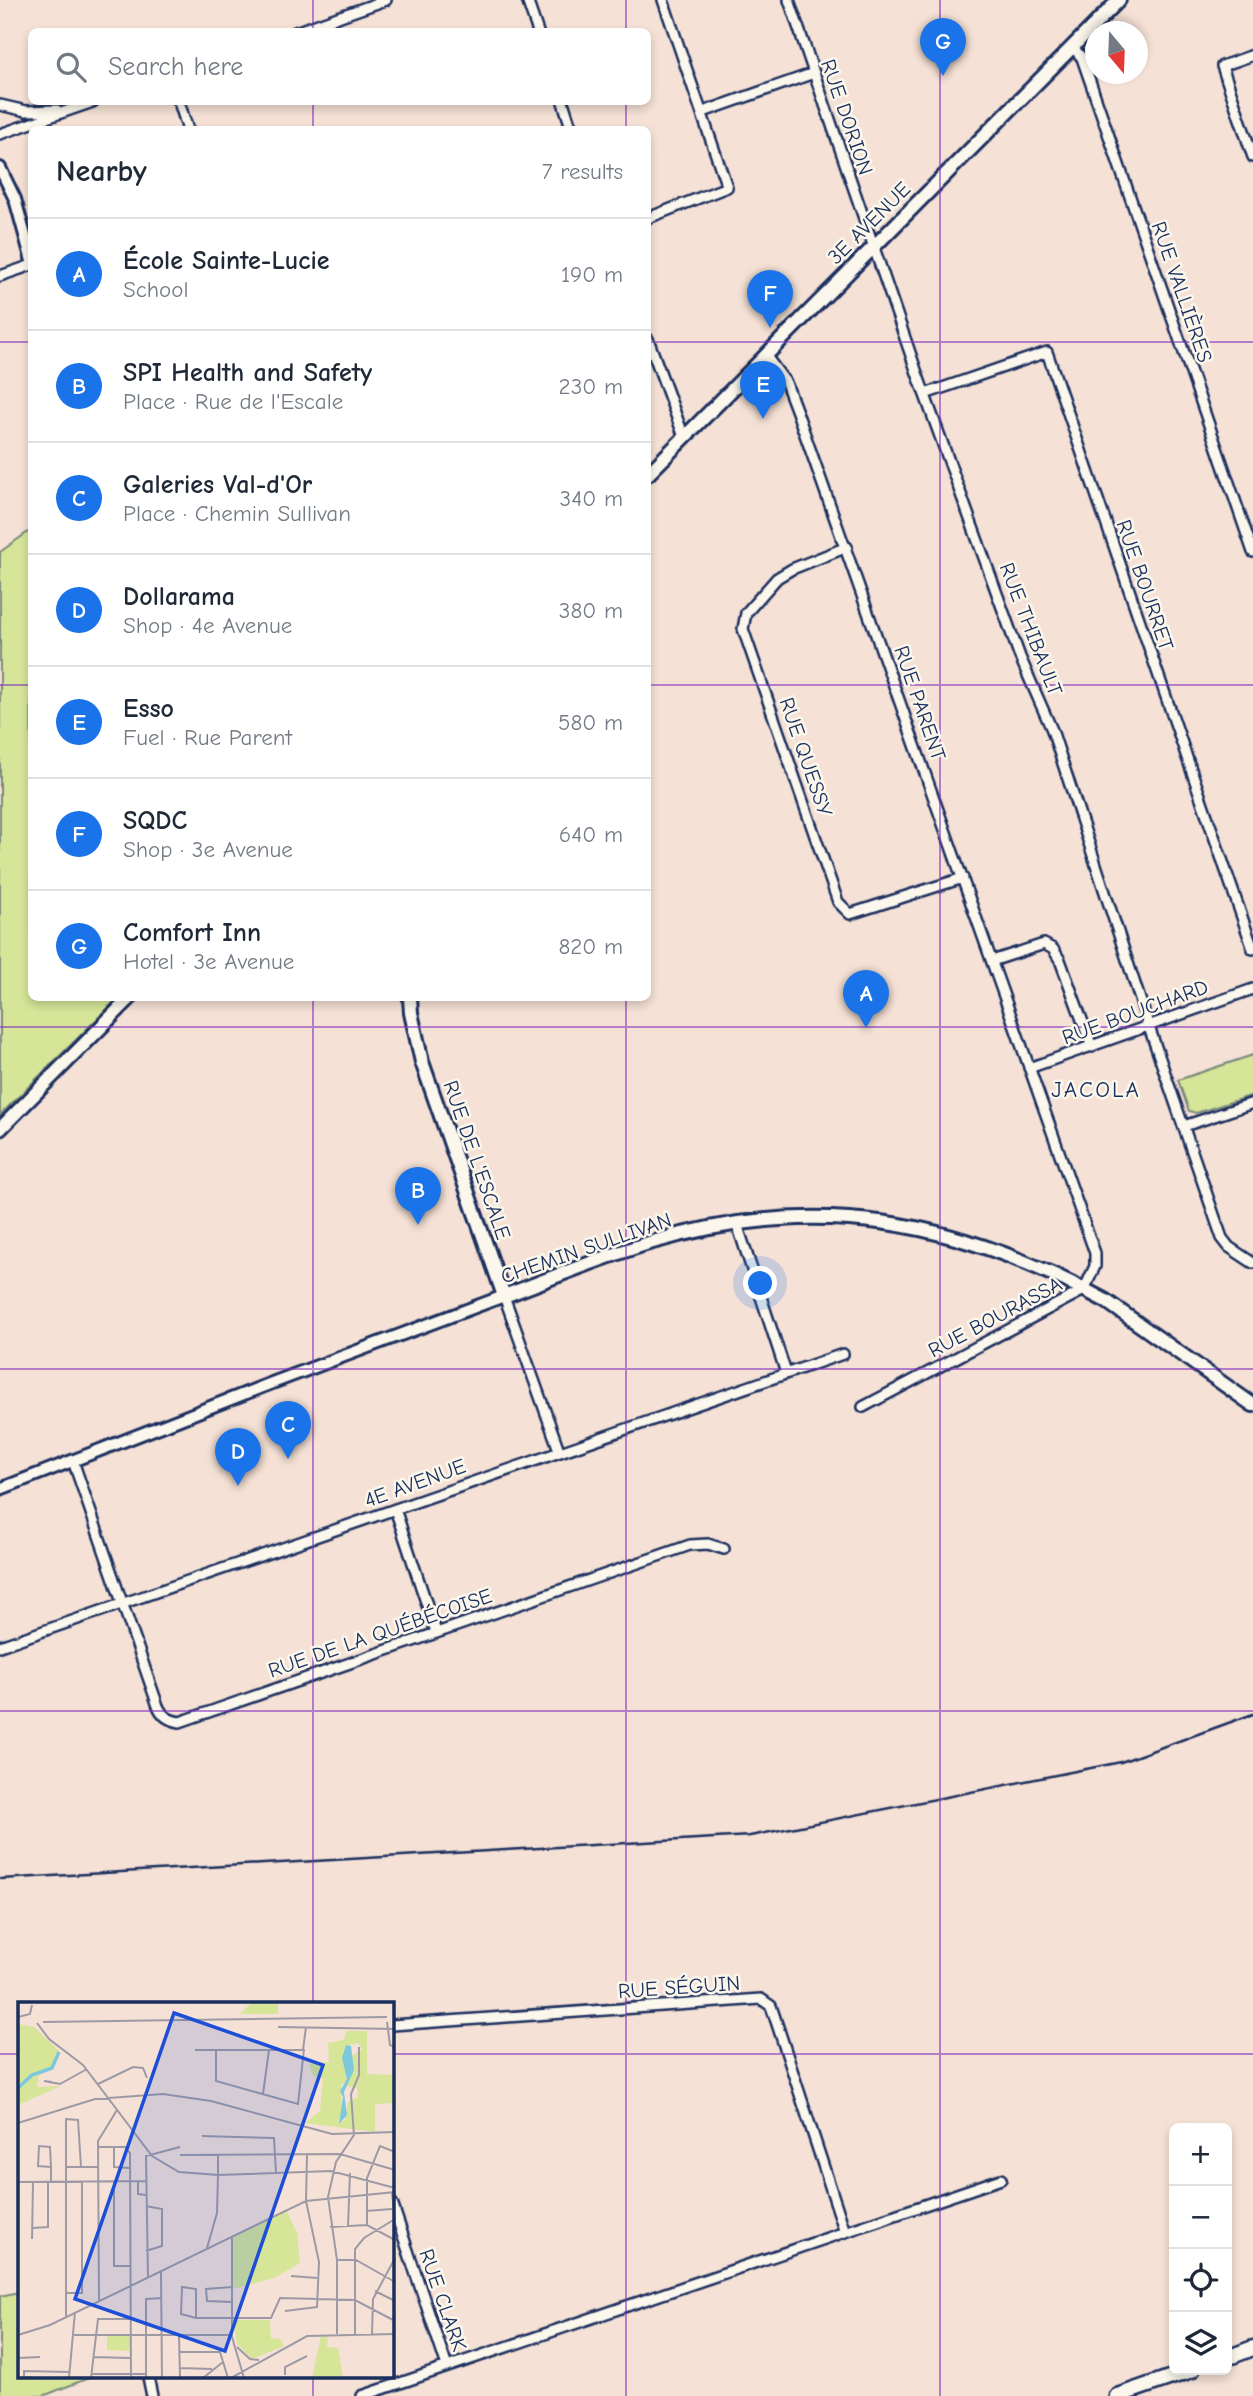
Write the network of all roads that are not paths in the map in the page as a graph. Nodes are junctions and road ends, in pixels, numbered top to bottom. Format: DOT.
graph roads {
  1 [pos="384,0"];
  2 [pos="527,0"];
  3 [pos="663,0"];
  4 [pos="789,0"];
  5 [pos="1119,0"];
  6 [pos="306,28"];
  7 [pos="537,28"];
  8 [pos="1073,47"];
  9 [pos="1253,55"];
  10 [pos="814,73"];
  11 [pos="0,105"];
  12 [pos="83,105"];
  13 [pos="180,105"];
  14 [pos="564,105"];
  15 [pos="73,108"];
  16 [pos="703,113"];
  17 [pos="187,126"];
  18 [pos="571,126"];
  19 [pos="0,134"];
  20 [pos="1253,157"];
  21 [pos="0,168"];
  22 [pos="651,217"];
  23 [pos="873,246"];
  24 [pos="28,248"];
  25 [pos="28,265"];
  26 [pos="0,276"];
  27 [pos="651,347"];
  28 [pos="765,355"];
  29 [pos="925,394"];
  30 [pos="684,437"];
  31 [pos="651,471"];
  32 [pos="846,547"];
  33 [pos="1253,552"];
  34 [pos="962,878"];
  35 [pos="1253,950"];
  36 [pos="992,961"];
  37 [pos="1253,989"];
  38 [pos="127,1001"];
  39 [pos="410,1001"];
  40 [pos="1149,1027"];
  41 [pos="1092,1046"];
  42 [pos="1029,1068"];
  43 [pos="1253,1103"];
  44 [pos="1184,1126"];
  45 [pos="0,1129"];
  46 [pos="737,1224"];
  47 [pos="1253,1263"];
  48 [pos="1084,1290"];
  49 [pos="504,1296"];
  50 [pos="843,1354"];
  51 [pos="786,1373"];
  52 [pos="1253,1405"];
  53 [pos="863,1407"];
  54 [pos="559,1450"];
  55 [pos="73,1461"];
  56 [pos="0,1489"];
  57 [pos="395,1509"];
  58 [pos="724,1549"];
  59 [pos="122,1603"];
  60 [pos="436,1632"];
  61 [pos="0,1646"];
  62 [pos="394,2025"];
  63 [pos="1001,2179"];
  64 [pos="394,2209"];
  65 [pos="845,2232"];
  66 [pos="1253,2348"];
  67 [pos="1232,2356"];
  68 [pos="447,2367"];
  69 [pos="1178,2375"];
  70 [pos="148,2378"];
  71 [pos="152,2396"];
  72 [pos="362,2396"];
  73 [pos="1117,2396"];
  1 -- 6 [label="street"];
  2 -- 7 [label="street"];
  3 -- 16 [label="street"];
  4 -- 10 [label="street, RUE DORION"];
  5 -- 8 [label="main road, 3E AVENUE"];
  8 -- 23 [label="main road, 3E AVENUE"];
  8 -- 33 [label="street, RUE VALLIÈRES"];
  9 -- 20 [label="street"];
  10 -- 16 [label="street"];
  10 -- 23 [label="street, RUE DORION"];
  11 -- 15 [label="street"];
  12 -- 15 [label="street"];
  13 -- 17 [label="street"];
  14 -- 18 [label="street"];
  15 -- 19 [label="street"];
  16 -- 22 [label="street"];
  21 -- 24 [label="street"];
  23 -- 28 [label="main road, 3E AVENUE"];
  23 -- 29 [label="street, RUE THIBAULT"];
  25 -- 26 [label="street"];
  27 -- 30 [label="street"];
  28 -- 30 [label="main road, 3E AVENUE"];
  28 -- 32 [label="street, RUE PARENT"];
  29 -- 35 [label="street, RUE BOURRET"];
  29 -- 40 [label="street, RUE THIBAULT"];
  30 -- 31 [label="main road, 3E AVENUE"];
  32 -- 34 [label="street, RUE PARENT"];
  32 -- 34 [label="street, RUE QUESSY"];
  34 -- 36 [label="street, RUE PARENT"];
  36 -- 41 [label="street"];
  36 -- 42 [label="street, RUE PARENT"];
  37 -- 40 [label="street, RUE BOUCHARD"];
  38 -- 45 [label="main road"];
  39 -- 49 [label="main road, RUE DE L'ESCALE"];
  40 -- 41 [label="street, RUE BOUCHARD"];
  40 -- 44 [label="street, RUE THIBAULT"];
  41 -- 42 [label="street, RUE BOUCHARD"];
  42 -- 48 [label="street, RUE BOURASSA"];
  43 -- 44 [label="street"];
  44 -- 47 [label="street, RUE THIBAULT"];
  46 -- 48 [label="main road, CHEMIN SULLIVAN"];
  46 -- 49 [label="main road, CHEMIN SULLIVAN"];
  46 -- 51 [label="street"];
  48 -- 52 [label="main road, CHEMIN SULLIVAN"];
  48 -- 53 [label="street, RUE BOURASSA"];
  49 -- 54 [label="street, RUE DE L'ESCALE"];
  49 -- 55 [label="street, CHEMIN SULLIVAN"];
  50 -- 51 [label="street, 4E AVENUE"];
  51 -- 54 [label="street, 4E AVENUE"];
  54 -- 57 [label="street, 4E AVENUE"];
  55 -- 56 [label="street, CHEMIN SULLIVAN"];
  55 -- 59 [label="street, RUE DE LA QUÉBÉCOISE"];
  57 -- 59 [label="street, 4E AVENUE"];
  57 -- 60 [label="street"];
  58 -- 60 [label="street, RUE DE LA QUÉBÉCOISE"];
  59 -- 60 [label="street, RUE DE LA QUÉBÉCOISE"];
  59 -- 61 [label="street, 4E AVENUE"];
  62 -- 65 [label="street, RUE SÉGUIN"];
  63 -- 65 [label="street"];
  64 -- 68 [label="street, RUE CLARK"];
  65 -- 68 [label="street"];
  66 -- 67 [label="highway"];
  68 -- 72 [label="street"];
  69 -- 73 [label="highway"];
  70 -- 71 [label="street"];
}
